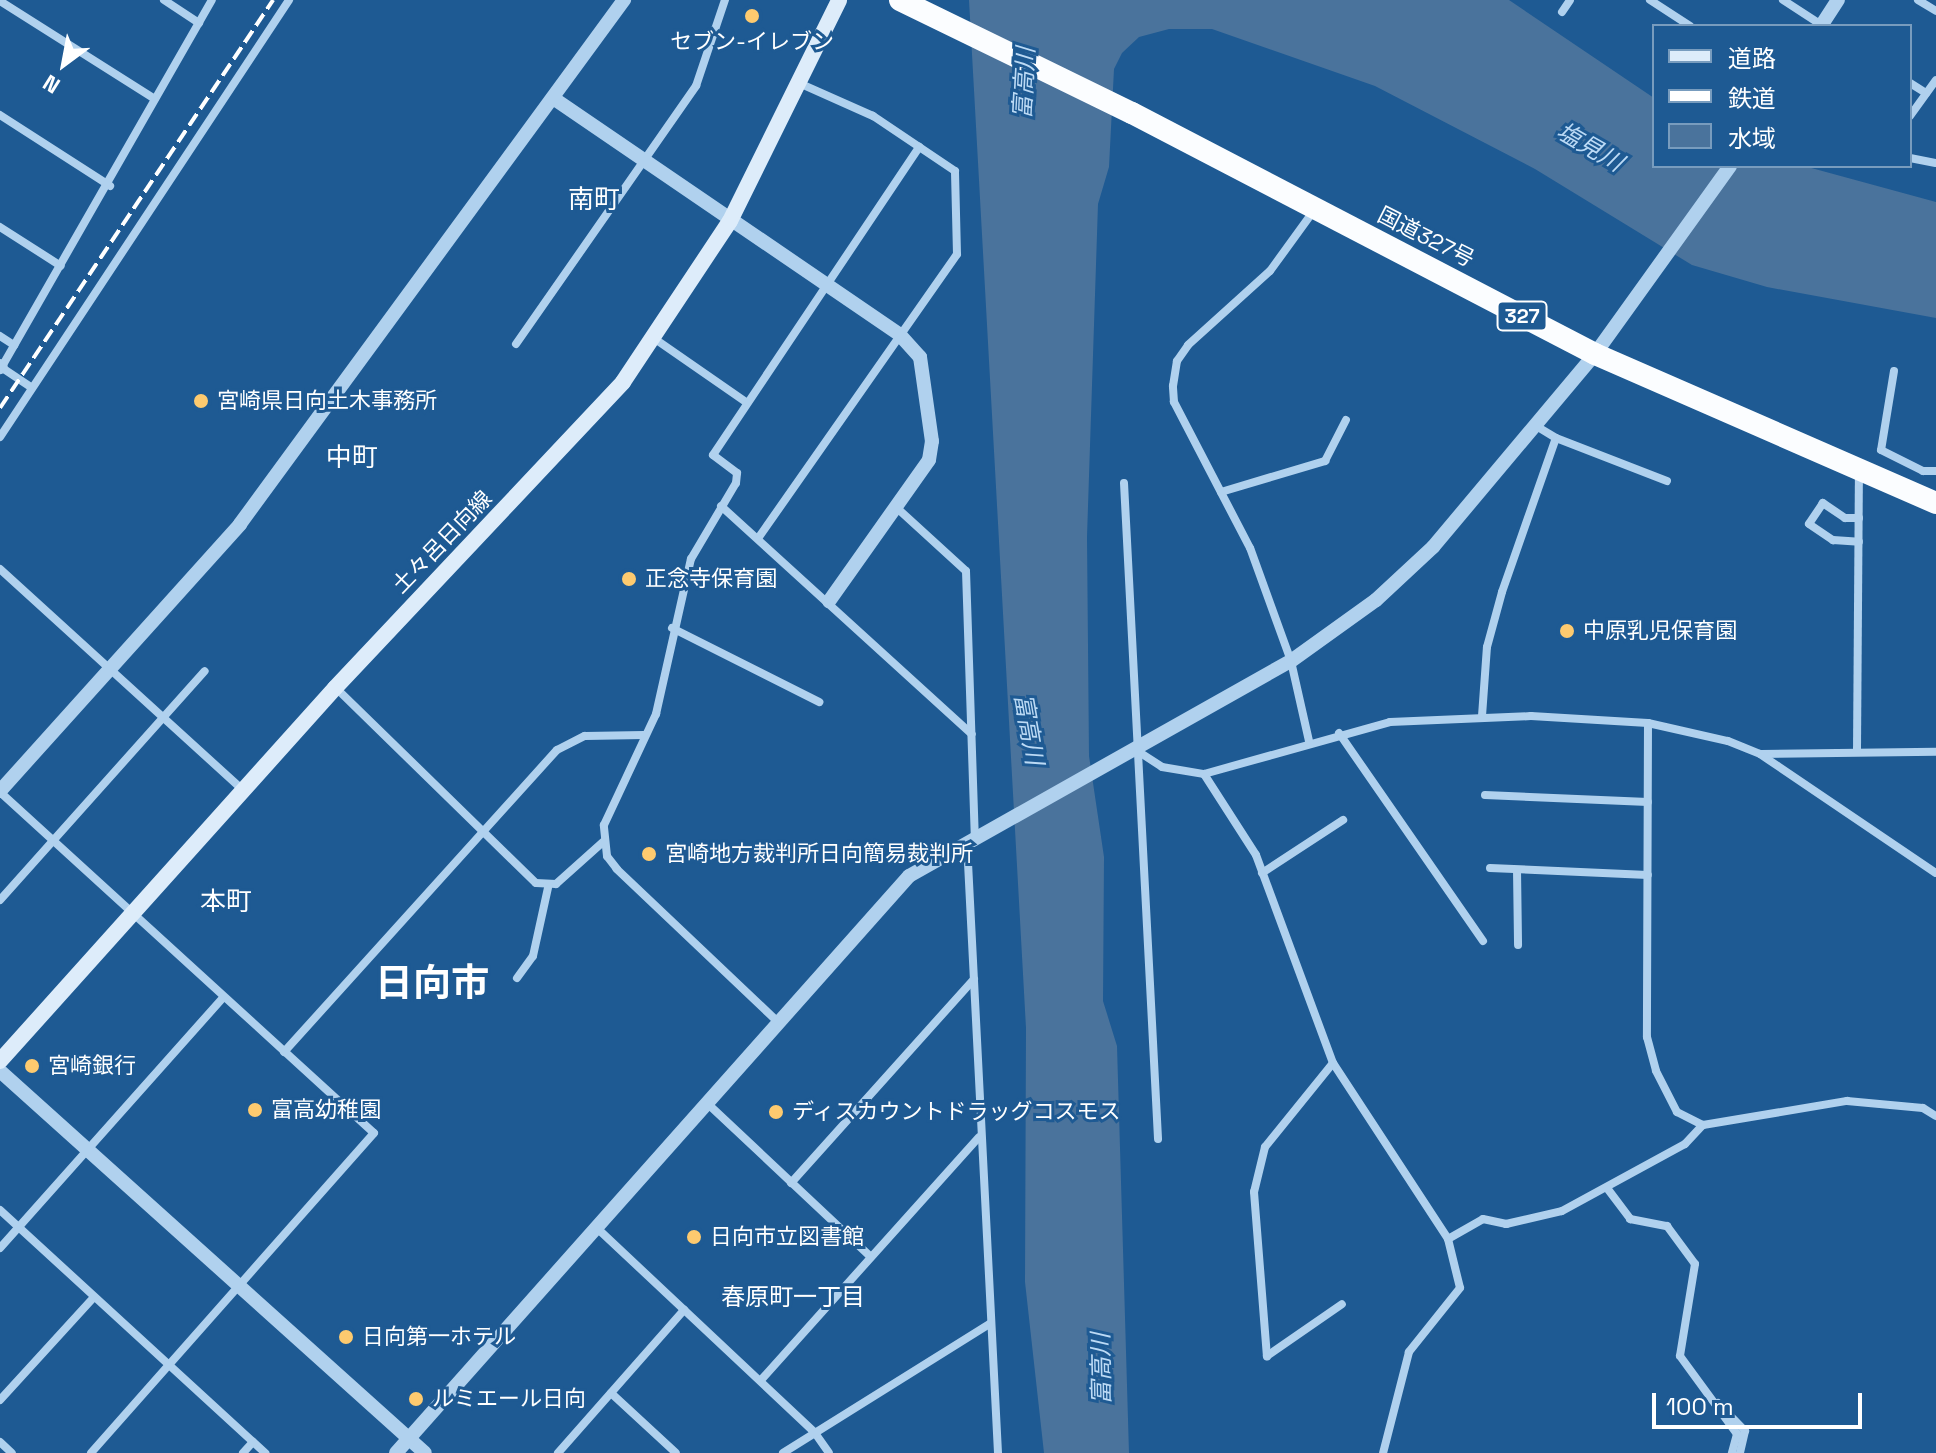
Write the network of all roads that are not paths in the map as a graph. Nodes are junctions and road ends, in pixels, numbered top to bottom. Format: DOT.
graph roads {
  1 [pos="164,0"];
  2 [pos="212,0"];
  3 [pos="289,0"];
  4 [pos="624,0"];
  5 [pos="725,0"];
  6 [pos="839,0"];
  7 [pos="900,0"];
  8 [pos="1570,0"];
  9 [pos="1650,0"];
  10 [pos="1783,0"];
  11 [pos="1838,0"];
  12 [pos="1918,0"];
  13 [pos="0,1"];
  14 [pos="1936,11"];
  15 [pos="1562,12"];
  16 [pos="199,23"];
  17 [pos="1687,24"];
  18 [pos="1819,24"];
  19 [pos="1823,24"];
  20 [pos="1936,80"];
  21 [pos="801,84"];
  22 [pos="1912,84"];
  23 [pos="1926,93"];
  24 [pos="553,98"];
  25 [pos="155,99"];
  26 [pos="1912,113"];
  27 [pos="0,115"];
  28 [pos="919,147"];
  29 [pos="1912,158"];
  30 [pos="641,159"];
  31 [pos="1936,163"];
  32 [pos="1729,168"];
  33 [pos="110,186"];
  34 [pos="1316,209"];
  35 [pos="730,221"];
  36 [pos="0,227"];
  37 [pos="61,266"];
  38 [pos="824,285"];
  39 [pos="900,335"];
  40 [pos="0,336"];
  41 [pos="655,339"];
  42 [pos="516,344"];
  43 [pos="14,345"];
  44 [pos="1595,354"];
  45 [pos="0,368"];
  46 [pos="1894,371"];
  47 [pos="32,388"];
  48 [pos="746,402"];
  49 [pos="1346,420"];
  50 [pos="1538,427"];
  51 [pos="0,437"];
  52 [pos="1556,438"];
  53 [pos="1859,470"];
  54 [pos="1936,471"];
  55 [pos="1667,481"];
  56 [pos="1124,483"];
  57 [pos="1221,492"];
  58 [pos="1936,503"];
  59 [pos="721,506"];
  60 [pos="897,508"];
  61 [pos="1859,518"];
  62 [pos="759,537"];
  63 [pos="1859,542"];
  64 [pos="0,569"];
  65 [pos="829,601"];
  66 [pos="672,628"];
  67 [pos="1291,661"];
  68 [pos="114,669"];
  69 [pos="205,671"];
  70 [pos="335,688"];
  71 [pos="819,702"];
  72 [pos="164,716"];
  73 [pos="1482,716"];
  74 [pos="1648,723"];
  75 [pos="1339,733"];
  76 [pos="972,734"];
  77 [pos="644,735"];
  78 [pos="1309,741"];
  79 [pos="1857,750"];
  80 [pos="1134,752"];
  81 [pos="1936,752"];
  82 [pos="1760,754"];
  83 [pos="1204,774"];
  84 [pos="0,791"];
  85 [pos="244,791"];
  86 [pos="1485,795"];
  87 [pos="1648,802"];
  88 [pos="1343,820"];
  89 [pos="481,830"];
  90 [pos="976,835"];
  91 [pos="55,842"];
  92 [pos="603,842"];
  93 [pos="1490,868"];
  94 [pos="1517,870"];
  95 [pos="1262,873"];
  96 [pos="1936,873"];
  97 [pos="1648,875"];
  98 [pos="548,888"];
  99 [pos="0,900"];
  100 [pos="134,916"];
  101 [pos="1483,941"];
  102 [pos="1518,945"];
  103 [pos="517,978"];
  104 [pos="974,979"];
  105 [pos="223,998"];
  106 [pos="779,1023"];
  107 [pos="284,1052"];
  108 [pos="0,1061"];
  109 [pos="1333,1063"];
  110 [pos="0,1071"];
  111 [pos="708,1104"];
  112 [pos="1936,1116"];
  113 [pos="1703,1125"];
  114 [pos="980,1137"];
  115 [pos="1158,1139"];
  116 [pos="85,1150"];
  117 [pos="791,1183"];
  118 [pos="1607,1188"];
  119 [pos="0,1210"];
  120 [pos="19,1227"];
  121 [pos="598,1229"];
  122 [pos="1448,1239"];
  123 [pos="0,1248"];
  124 [pos="870,1256"];
  125 [pos="239,1286"];
  126 [pos="94,1297"];
  127 [pos="1342,1304"];
  128 [pos="684,1310"];
  129 [pos="991,1323"];
  130 [pos="169,1365"];
  131 [pos="1692,1377"];
  132 [pos="761,1380"];
  133 [pos="611,1393"];
  134 [pos="0,1400"];
  135 [pos="815,1433"];
  136 [pos="409,1439"];
  137 [pos="0,1442"];
  138 [pos="253,1442"];
  139 [pos="997,1452"];
  140 [pos="12,1453"];
  141 [pos="91,1453"];
  142 [pos="243,1453"];
  143 [pos="265,1453"];
  144 [pos="396,1453"];
  145 [pos="425,1453"];
  146 [pos="558,1453"];
  147 [pos="676,1453"];
  148 [pos="783,1453"];
  149 [pos="829,1453"];
  150 [pos="1383,1453"];
  151 [pos="1732,1453"];
  152 [pos="1740,1453"];
  1 -- 16 [label="street"];
  2 -- 16 [label="street"];
  3 -- 47 [label="street"];
  4 -- 24 [label="street"];
  5 -- 30 [label="street"];
  6 -- 21 [label="main road, 土々呂日向線"];
  7 -- 34 [label="highway, 国道327号 / 327"];
  8 -- 15 [label="street"];
  9 -- 17 [label="street"];
  10 -- 18 [label="street"];
  11 -- 19 [label="street"];
  12 -- 14 [label="street"];
  13 -- 25 [label="street"];
  16 -- 25 [label="street"];
  20 -- 23 [label="street"];
  21 -- 28 [label="street"];
  21 -- 35 [label="main road, 土々呂日向線"];
  22 -- 23 [label="street"];
  23 -- 26 [label="street"];
  24 -- 30 [label="street"];
  24 -- 68 [label="street"];
  25 -- 33 [label="street"];
  27 -- 33 [label="street"];
  28 -- 38 [label="street"];
  28 -- 39 [label="street"];
  29 -- 31 [label="street"];
  30 -- 35 [label="street"];
  30 -- 42 [label="street"];
  32 -- 44 [label="street"];
  33 -- 37 [label="street"];
  34 -- 44 [label="highway, 国道327号 / 327"];
  34 -- 57 [label="street"];
  35 -- 38 [label="street"];
  35 -- 41 [label="main road, 土々呂日向線"];
  36 -- 37 [label="street"];
  37 -- 43 [label="street"];
  38 -- 39 [label="street"];
  38 -- 48 [label="street"];
  39 -- 60 [label="street"];
  39 -- 62 [label="street"];
  40 -- 43 [label="street"];
  41 -- 48 [label="street"];
  41 -- 70 [label="main road, 土々呂日向線"];
  43 -- 45 [label="street"];
  44 -- 50 [label="street"];
  44 -- 53 [label="highway, 国道327号 / 327"];
  45 -- 47 [label="street"];
  46 -- 54 [label="street"];
  47 -- 51 [label="street"];
  48 -- 59 [label="street"];
  49 -- 57 [label="street"];
  50 -- 52 [label="street"];
  50 -- 67 [label="street"];
  52 -- 55 [label="street"];
  52 -- 73 [label="street"];
  53 -- 58 [label="highway, 国道327号 / 327"];
  53 -- 61 [label="street"];
  56 -- 80 [label="street"];
  57 -- 67 [label="street"];
  59 -- 62 [label="street"];
  59 -- 66 [label="street"];
  60 -- 65 [label="street"];
  60 -- 76 [label="street"];
  61 -- 63 [label="street"];
  61 -- 63 [label="street"];
  62 -- 65 [label="street"];
  63 -- 79 [label="street"];
  64 -- 68 [label="street"];
  65 -- 76 [label="street"];
  66 -- 71 [label="street"];
  66 -- 77 [label="street"];
  67 -- 78 [label="street"];
  67 -- 80 [label="street"];
  68 -- 72 [label="street"];
  68 -- 84 [label="street"];
  69 -- 72 [label="street"];
  70 -- 85 [label="main road, 土々呂日向線"];
  70 -- 89 [label="street"];
  72 -- 85 [label="street"];
  72 -- 91 [label="street"];
  73 -- 74 [label="street"];
  73 -- 75 [label="street"];
  74 -- 82 [label="street"];
  74 -- 87 [label="street"];
  75 -- 78 [label="street"];
  75 -- 101 [label="street"];
  76 -- 90 [label="street"];
  77 -- 89 [label="street"];
  77 -- 92 [label="street"];
  78 -- 83 [label="street"];
  79 -- 81 [label="street"];
  79 -- 82 [label="street"];
  80 -- 83 [label="street"];
  80 -- 90 [label="street"];
  80 -- 115 [label="street"];
  82 -- 96 [label="street"];
  83 -- 95 [label="street"];
  84 -- 91 [label="street"];
  85 -- 100 [label="main road, 土々呂日向線"];
  86 -- 87 [label="street"];
  87 -- 97 [label="street"];
  88 -- 95 [label="street"];
  89 -- 98 [label="street"];
  89 -- 107 [label="street"];
  90 -- 104 [label="street"];
  90 -- 106 [label="street"];
  91 -- 99 [label="street"];
  91 -- 100 [label="street"];
  92 -- 98 [label="street"];
  92 -- 106 [label="street"];
  93 -- 94 [label="street"];
  94 -- 97 [label="street"];
  94 -- 102 [label="street"];
  95 -- 109 [label="street"];
  97 -- 113 [label="street"];
  98 -- 103 [label="street"];
  100 -- 105 [label="street"];
  100 -- 108 [label="main road, 土々呂日向線"];
  104 -- 114 [label="street"];
  104 -- 117 [label="street"];
  105 -- 107 [label="street"];
  105 -- 116 [label="street"];
  106 -- 111 [label="street"];
  107 -- 125 [label="street"];
  109 -- 122 [label="street"];
  109 -- 127 [label="street"];
  110 -- 116 [label="street"];
  111 -- 117 [label="street"];
  111 -- 121 [label="street"];
  112 -- 113 [label="street"];
  113 -- 118 [label="street"];
  114 -- 124 [label="street"];
  114 -- 129 [label="street"];
  116 -- 120 [label="street"];
  116 -- 125 [label="street"];
  117 -- 124 [label="street"];
  118 -- 122 [label="street"];
  118 -- 131 [label="street"];
  119 -- 120 [label="street"];
  120 -- 123 [label="street"];
  120 -- 126 [label="street"];
  121 -- 128 [label="street"];
  121 -- 136 [label="street"];
  122 -- 150 [label="street"];
  124 -- 132 [label="street"];
  125 -- 130 [label="street"];
  125 -- 136 [label="street"];
  126 -- 130 [label="street"];
  126 -- 134 [label="street"];
  128 -- 132 [label="street"];
  128 -- 133 [label="street"];
  129 -- 135 [label="street"];
  129 -- 139 [label="street"];
  130 -- 138 [label="street"];
  130 -- 141 [label="street"];
  131 -- 151 [label="street"];
  131 -- 152 [label="street"];
  132 -- 135 [label="street"];
  133 -- 146 [label="street"];
  133 -- 147 [label="street"];
  135 -- 148 [label="street"];
  135 -- 149 [label="street"];
  136 -- 144 [label="street"];
  136 -- 145 [label="street"];
  137 -- 140 [label="street"];
  138 -- 142 [label="street"];
  138 -- 143 [label="street"];
}
